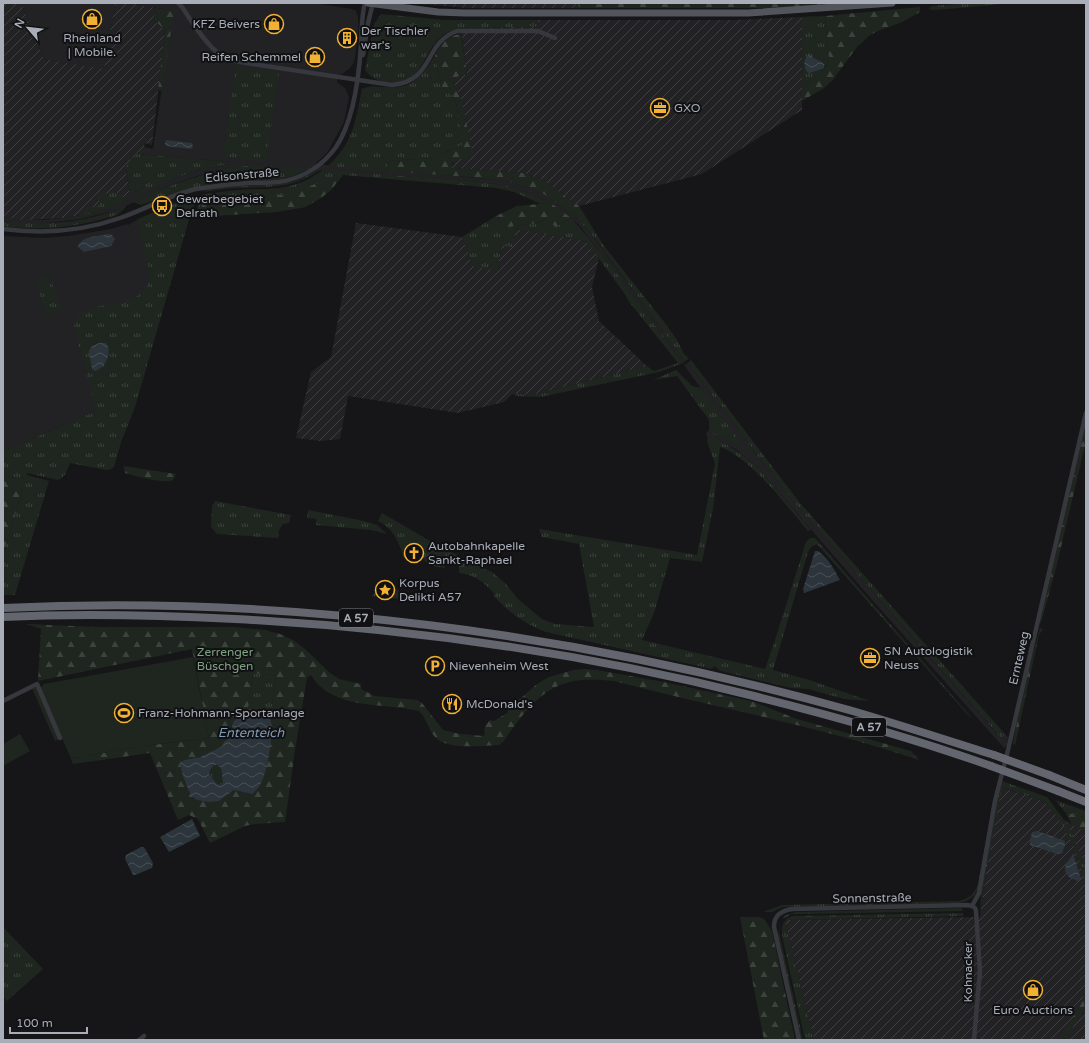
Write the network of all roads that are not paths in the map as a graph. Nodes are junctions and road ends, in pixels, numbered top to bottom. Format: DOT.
graph roads {
  1 [pos="178,3"];
  2 [pos="365,3"];
  3 [pos="371,3"];
  4 [pos="892,3"];
  5 [pos="555,38"];
  6 [pos="357,80"];
  7 [pos="3,229"];
  8 [pos="1086,413"];
  9 [pos="3,608"];
  10 [pos="3,617"];
  11 [pos="3,701"];
  12 [pos="60,738"];
  13 [pos="1086,790"];
  14 [pos="1086,802"];
  15 [pos="972,906"];
  16 [pos="144,1036"];
  17 [pos="139,1040"];
  18 [pos="799,1040"];
  19 [pos="974,1040"];
  1 -- 6 [label="street"];
  2 -- 6 [label="street, Edisonstraße"];
  3 -- 4 [label="main road"];
  3 -- 6 [label="street, Edisonstraße"];
  5 -- 6 [label="street"];
  6 -- 7 [label="street, Edisonstraße"];
  8 -- 15 [label="street, Ernteweg"];
  9 -- 13 [label="highway, A 57, bridge"];
  10 -- 14 [label="highway, A 57, bridge"];
  11 -- 12 [label="street"];
  15 -- 18 [label="street, Sonnenstraße"];
  15 -- 19 [label="street, Kohnacker"];
  16 -- 17 [label="street"];
}
